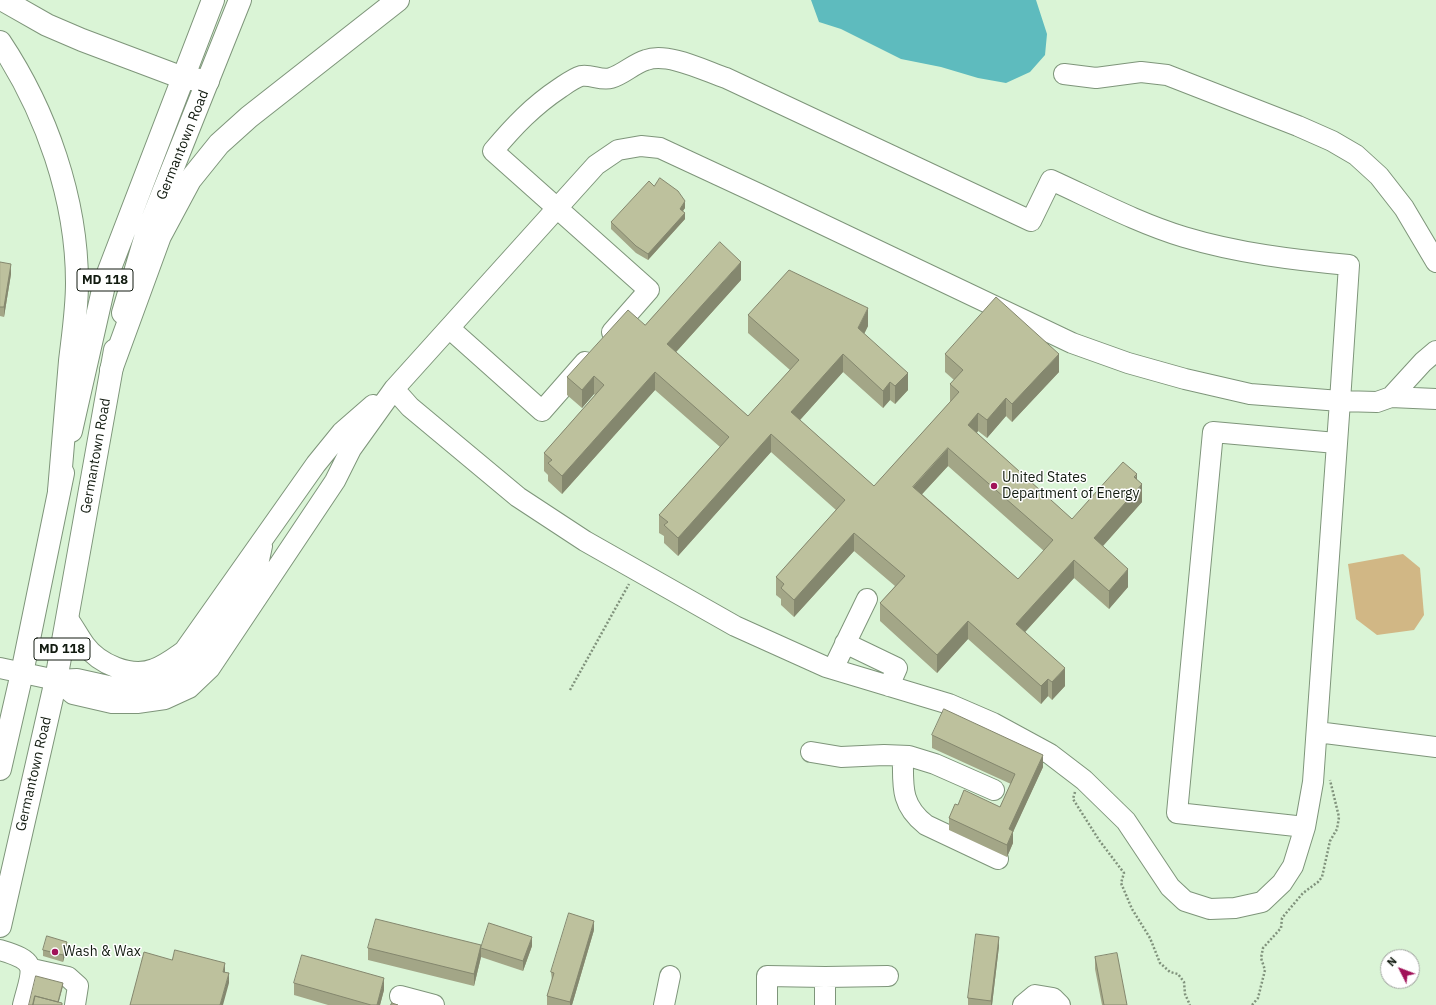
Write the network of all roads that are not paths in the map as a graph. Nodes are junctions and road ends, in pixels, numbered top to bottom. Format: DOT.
graph roads {
  1 [pos="3,0"];
  2 [pos="213,0"];
  3 [pos="240,0"];
  4 [pos="398,0"];
  5 [pos="0,42"];
  6 [pos="1064,74"];
  7 [pos="183,78"];
  8 [pos="208,81"];
  9 [pos="558,208"];
  10 [pos="1436,262"];
  11 [pos="448,328"];
  12 [pos="1436,351"];
  13 [pos="111,370"];
  14 [pos="394,389"];
  15 [pos="1391,397"];
  16 [pos="1436,399"];
  17 [pos="1340,401"];
  18 [pos="1336,443"];
  19 [pos="59,491"];
  20 [pos="264,538"];
  21 [pos="867,600"];
  22 [pos="68,619"];
  23 [pos="845,643"];
  24 [pos="0,668"];
  25 [pos="833,669"];
  26 [pos="22,673"];
  27 [pos="56,680"];
  28 [pos="889,686"];
  29 [pos="1317,732"];
  30 [pos="1436,747"];
  31 [pos="811,752"];
  32 [pos="903,756"];
  33 [pos="0,769"];
  34 [pos="994,790"];
  35 [pos="1305,827"];
  36 [pos="998,859"];
  37 [pos="0,926"];
  38 [pos="0,950"];
  39 [pos="32,969"];
  40 [pos="670,976"];
  41 [pos="888,976"];
  42 [pos="825,977"];
  43 [pos="400,996"];
  44 [pos="23,1005"];
  45 [pos="74,1005"];
  46 [pos="434,1005"];
  47 [pos="664,1005"];
  48 [pos="767,1005"];
  49 [pos="825,1005"];
  50 [pos="1023,1005"];
  51 [pos="1060,1005"];
  1 -- 7 [label="main road"];
  2 -- 7 [label="main road, Germantown Road / MD 118"];
  3 -- 8 [label="main road, Germantown Road / MD 118"];
  4 -- 13 [label="main road"];
  5 -- 19 [label="main road"];
  6 -- 10 [label="street"];
  7 -- 8 [label="main road"];
  7 -- 19 [label="main road, Germantown Road / MD 118"];
  8 -- 13 [label="main road, Germantown Road / MD 118"];
  9 -- 11 [label="street"];
  9 -- 11 [label="street"];
  9 -- 17 [label="street"];
  9 -- 17 [label="street"];
  11 -- 14 [label="street"];
  12 -- 15 [label="street"];
  13 -- 22 [label="main road, Germantown Road / MD 118"];
  14 -- 20 [label="street"];
  14 -- 25 [label="street"];
  14 -- 27 [label="street"];
  15 -- 16 [label="street"];
  15 -- 17 [label="street"];
  17 -- 18 [label="street"];
  18 -- 29 [label="street"];
  18 -- 35 [label="street"];
  19 -- 26 [label="main road, Germantown Road / MD 118"];
  20 -- 22 [label="street"];
  20 -- 27 [label="street"];
  21 -- 23 [label="street"];
  22 -- 27 [label="main road, Germantown Road / MD 118"];
  23 -- 25 [label="street"];
  23 -- 28 [label="street"];
  24 -- 26 [label="street"];
  25 -- 28 [label="street"];
  26 -- 27 [label="street"];
  26 -- 33 [label="main road, Germantown Road / MD 118"];
  27 -- 37 [label="main road, Germantown Road / MD 118"];
  28 -- 35 [label="street"];
  29 -- 30 [label="street"];
  29 -- 35 [label="street"];
  31 -- 32 [label="street"];
  32 -- 34 [label="street"];
  32 -- 36 [label="street"];
  38 -- 39 [label="street"];
  39 -- 44 [label="street"];
  39 -- 45 [label="street"];
  40 -- 47 [label="street"];
  41 -- 42 [label="street"];
  42 -- 48 [label="street"];
  42 -- 49 [label="street"];
  43 -- 46 [label="street"];
  50 -- 51 [label="street"];
}
